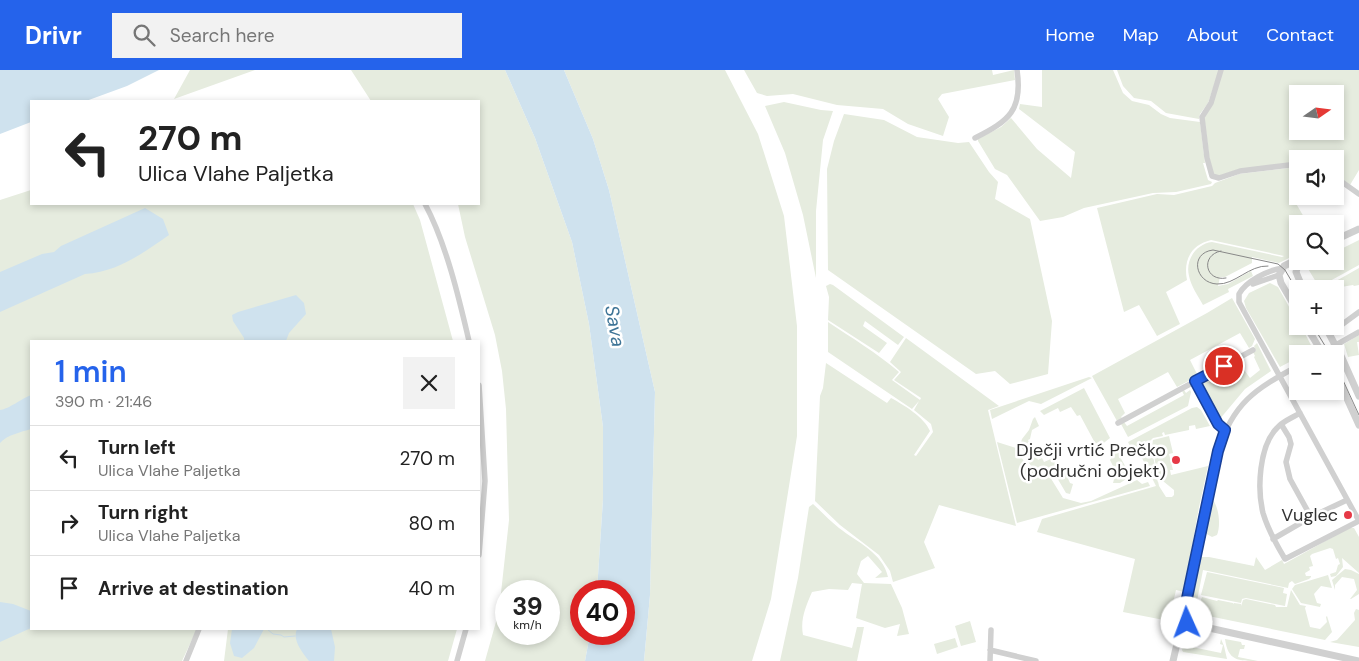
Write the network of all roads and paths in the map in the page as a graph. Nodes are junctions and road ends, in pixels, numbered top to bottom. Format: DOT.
graph roads {
  1 [pos="1017,70"];
  2 [pos="1221,70"];
  3 [pos="975,138"];
  4 [pos="1289,165"];
  5 [pos="1344,183"];
  6 [pos="1359,194"];
  7 [pos="425,205"];
  8 [pos="1359,229"];
  9 [pos="1344,236"];
  10 [pos="1289,266"];
  11 [pos="1296,270"];
  12 [pos="1281,272"];
  13 [pos="1297,278"];
  14 [pos="1289,297"];
  15 [pos="1359,312"];
  16 [pos="1344,323"];
  17 [pos="1359,332"];
  18 [pos="1330,335"];
  19 [pos="469,340"];
  20 [pos="1335,345"];
  21 [pos="1253,350"];
  22 [pos="1344,364"];
  23 [pos="1289,371"];
  24 [pos="1280,376"];
  25 [pos="1195,381"];
  26 [pos="1344,392"];
  27 [pos="1359,396"];
  28 [pos="480,401"];
  29 [pos="1300,413"];
  30 [pos="1118,423"];
  31 [pos="1281,424"];
  32 [pos="1359,425"];
  33 [pos="1225,430"];
  34 [pos="1347,500"];
  35 [pos="1311,517"];
  36 [pos="1359,521"];
  37 [pos="1273,539"];
  38 [pos="480,542"];
  39 [pos="1182,622"];
  40 [pos="199,630"];
  41 [pos="466,630"];
  42 [pos="991,630"];
  43 [pos="990,650"];
  44 [pos="1359,653"];
  45 [pos="1338,656"];
  46 [pos="186,661"];
  47 [pos="457,661"];
  48 [pos="990,661"];
  49 [pos="1036,661"];
  50 [pos="1173,661"];
  51 [pos="1359,661"];
  1 -- 3 [label="street"];
  2 -- 4 [label="street"];
  5 -- 6 [label="street"];
  7 -- 19 [label="street"];
  8 -- 9 [label="street"];
  10 -- 12 [label="street"];
  11 -- 13 [label="street"];
  12 -- 13 [label="street"];
  12 -- 14 [label="street"];
  12 -- 24 [label="street"];
  15 -- 16 [label="street"];
  17 -- 20 [label="street"];
  18 -- 20 [label="street"];
  21 -- 25 [label="street"];
  22 -- 27 [label="street"];
  23 -- 24 [label="street"];
  24 -- 29 [label="street"];
  24 -- 33 [label="street"];
  25 -- 30 [label="street"];
  25 -- 33 [label="street"];
  26 -- 32 [label="street"];
  28 -- 38 [label="street"];
  29 -- 31 [label="street"];
  29 -- 34 [label="street"];
  31 -- 35 [label="street"];
  31 -- 37 [label="street"];
  33 -- 39 [label="street"];
  34 -- 35 [label="street"];
  34 -- 36 [label="street"];
  35 -- 37 [label="street"];
  36 -- 37 [label="street"];
  39 -- 45 [label="street"];
  39 -- 50 [label="street"];
  40 -- 46 [label="street"];
  41 -- 47 [label="street"];
  42 -- 43 [label="street"];
  43 -- 48 [label="street"];
  43 -- 49 [label="street"];
  44 -- 45 [label="street"];
  45 -- 51 [label="street"];
}
